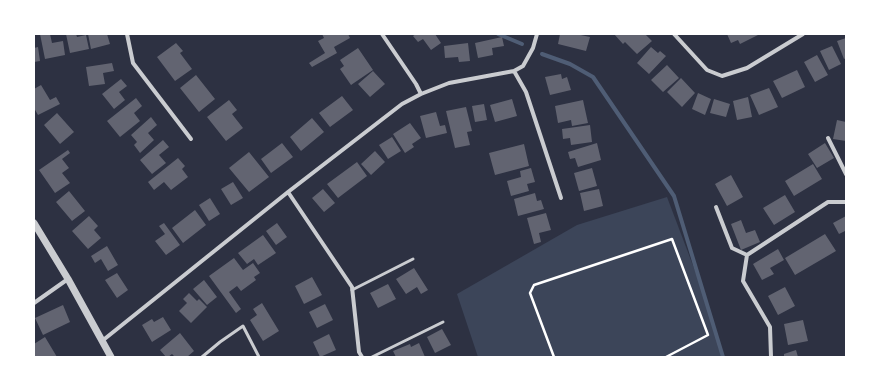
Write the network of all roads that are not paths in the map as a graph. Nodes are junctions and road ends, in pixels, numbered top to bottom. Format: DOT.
graph roads {
  1 [pos="127,34"];
  2 [pos="382,34"];
  3 [pos="537,34"];
  4 [pos="674,34"];
  5 [pos="803,34"];
  6 [pos="514,71"];
  7 [pos="421,94"];
  8 [pos="828,138"];
  9 [pos="191,139"];
  10 [pos="846,174"];
  11 [pos="288,192"];
  12 [pos="561,198"];
  13 [pos="846,202"];
  14 [pos="716,207"];
  15 [pos="34,223"];
  16 [pos="747,256"];
  17 [pos="413,259"];
  18 [pos="68,279"];
  19 [pos="352,290"];
  20 [pos="34,303"];
  21 [pos="443,322"];
  22 [pos="102,341"];
  23 [pos="111,357"];
  24 [pos="202,357"];
  25 [pos="260,357"];
  26 [pos="362,357"];
  27 [pos="372,357"];
  28 [pos="771,357"];
  1 -- 9 [label="street"];
  2 -- 7 [label="street"];
  3 -- 6 [label="street"];
  4 -- 5 [label="street"];
  6 -- 7 [label="street"];
  6 -- 12 [label="street"];
  7 -- 11 [label="street"];
  8 -- 10 [label="street"];
  11 -- 19 [label="street"];
  11 -- 22 [label="street"];
  13 -- 16 [label="street"];
  14 -- 16 [label="street"];
  15 -- 18 [label="street"];
  16 -- 28 [label="street"];
  17 -- 19 [label="lane"];
  18 -- 20 [label="street"];
  18 -- 22 [label="street"];
  19 -- 26 [label="street"];
  21 -- 27 [label="lane"];
  22 -- 23 [label="street"];
  24 -- 25 [label="lane"];
}
